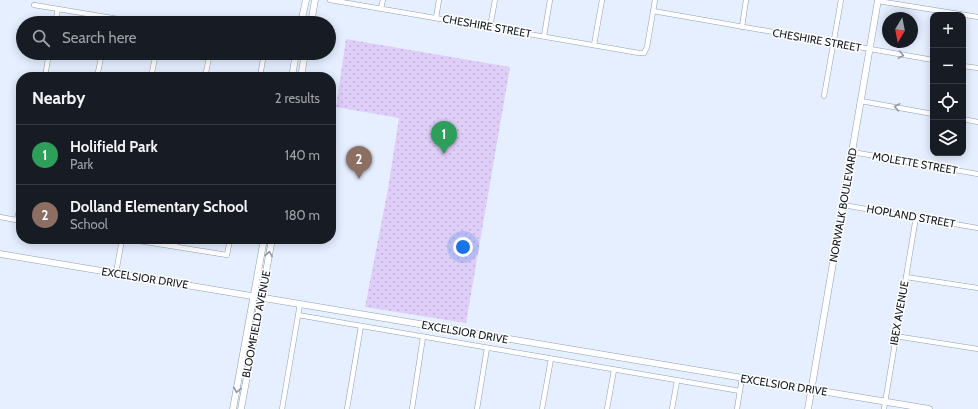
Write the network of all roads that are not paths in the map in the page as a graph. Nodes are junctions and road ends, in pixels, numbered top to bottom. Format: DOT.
graph roads {
  1 [pos="306,0"];
  2 [pos="315,0"];
  3 [pos="330,0"];
  4 [pos="382,0"];
  5 [pos="439,0"];
  6 [pos="495,0"];
  7 [pos="550,0"];
  8 [pos="602,0"];
  9 [pos="655,0"];
  10 [pos="746,0"];
  11 [pos="841,0"];
  12 [pos="878,1"];
  13 [pos="34,5"];
  14 [pos="381,8"];
  15 [pos="58,9"];
  16 [pos="653,11"];
  17 [pos="56,16"];
  18 [pos="102,16"];
  19 [pos="303,16"];
  20 [pos="312,16"];
  21 [pos="978,17"];
  22 [pos="436,18"];
  23 [pos="490,27"];
  24 [pos="742,27"];
  25 [pos="544,36"];
  26 [pos="833,43"];
  27 [pos="594,45"];
  28 [pos="869,49"];
  29 [pos="930,59"];
  30 [pos="48,60"];
  31 [pos="101,60"];
  32 [pos="155,60"];
  33 [pos="209,60"];
  34 [pos="263,60"];
  35 [pos="295,60"];
  36 [pos="305,60"];
  37 [pos="966,66"];
  38 [pos="978,68"];
  39 [pos="46,72"];
  40 [pos="99,72"];
  41 [pos="152,72"];
  42 [pos="206,72"];
  43 [pos="261,72"];
  44 [pos="293,72"];
  45 [pos="302,72"];
  46 [pos="824,96"];
  47 [pos="861,101"];
  48 [pos="930,113"];
  49 [pos="966,120"];
  50 [pos="978,122"];
  51 [pos="852,152"];
  52 [pos="978,174"];
  53 [pos="843,205"];
  54 [pos="0,217"];
  55 [pos="916,217"];
  56 [pos="16,220"];
  57 [pos="978,228"];
  58 [pos="121,244"];
  59 [pos="161,244"];
  60 [pos="229,244"];
  61 [pos="263,244"];
  62 [pos="271,244"];
  63 [pos="175,246"];
  64 [pos="0,254"];
  65 [pos="116,273"];
  66 [pos="906,277"];
  67 [pos="978,288"];
  68 [pos="254,296"];
  69 [pos="262,297"];
  70 [pos="300,304"];
  71 [pos="298,315"];
  72 [pos="362,326"];
  73 [pos="895,336"];
  74 [pos="423,337"];
  75 [pos="487,348"];
  76 [pos="978,350"];
  77 [pos="551,359"];
  78 [pos="614,370"];
  79 [pos="742,378"];
  80 [pos="676,380"];
  81 [pos="812,390"];
  82 [pos="740,391"];
  83 [pos="885,402"];
  84 [pos="233,409"];
  85 [pos="241,409"];
  86 [pos="282,409"];
  87 [pos="347,409"];
  88 [pos="412,409"];
  89 [pos="477,409"];
  90 [pos="542,409"];
  91 [pos="607,409"];
  92 [pos="672,409"];
  93 [pos="737,409"];
  94 [pos="808,409"];
  95 [pos="884,409"];
  96 [pos="929,409"];
  1 -- 19 [label="main road"];
  2 -- 20 [label="main road"];
  3 -- 14 [label="street, CHESHIRE STREET"];
  4 -- 14 [label="street"];
  5 -- 22 [label="street"];
  6 -- 23 [label="street"];
  7 -- 25 [label="street"];
  8 -- 27 [label="street"];
  9 -- 16 [label="street"];
  10 -- 24 [label="street"];
  11 -- 26 [label="street"];
  12 -- 21 [label="street"];
  12 -- 28 [label="main road, NORWALK BOULEVARD"];
  13 -- 15 [label="street"];
  14 -- 22 [label="street, CHESHIRE STREET"];
  15 -- 17 [label="street"];
  15 -- 18 [label="street"];
  16 -- 24 [label="street, CHESHIRE STREET"];
  16 -- 27 [label="street, CHESHIRE STREET"];
  22 -- 23 [label="street, CHESHIRE STREET"];
  23 -- 25 [label="street, CHESHIRE STREET"];
  24 -- 26 [label="street, CHESHIRE STREET"];
  25 -- 27 [label="street, CHESHIRE STREET"];
  26 -- 28 [label="street, CHESHIRE STREET"];
  26 -- 46 [label="street"];
  28 -- 29 [label="street, CHESHIRE STREET, one-way"];
  28 -- 47 [label="main road, NORWALK BOULEVARD"];
  30 -- 39 [label="street"];
  31 -- 40 [label="street"];
  32 -- 41 [label="street"];
  33 -- 42 [label="street"];
  34 -- 43 [label="street"];
  35 -- 44 [label="main road"];
  36 -- 45 [label="main road"];
  37 -- 38 [label="street"];
  48 -- 47 [label="street, one-way"];
  47 -- 51 [label="main road, NORWALK BOULEVARD"];
  49 -- 50 [label="street"];
  51 -- 52 [label="street, MOLETTE STREET"];
  51 -- 53 [label="main road, NORWALK BOULEVARD"];
  53 -- 55 [label="street, HOPLAND STREET"];
  53 -- 81 [label="main road, NORWALK BOULEVARD"];
  54 -- 56 [label="street"];
  55 -- 57 [label="street, HOPLAND STREET"];
  55 -- 66 [label="street, IBEX AVENUE"];
  58 -- 65 [label="street"];
  59 -- 63 [label="street"];
  60 -- 63 [label="street"];
  61 -- 68 [label="main road, BLOOMFIELD AVENUE"];
  69 -- 62 [label="main road, BLOOMFIELD AVENUE, one-way"];
  64 -- 65 [label="main road, EXCELSIOR DRIVE"];
  65 -- 68 [label="main road, EXCELSIOR DRIVE"];
  66 -- 67 [label="street"];
  66 -- 73 [label="street, IBEX AVENUE"];
  68 -- 69 [label="main road, EXCELSIOR DRIVE"];
  68 -- 84 [label="main road, BLOOMFIELD AVENUE, one-way"];
  69 -- 70 [label="main road, EXCELSIOR DRIVE"];
  69 -- 85 [label="main road, BLOOMFIELD AVENUE"];
  70 -- 71 [label="street"];
  70 -- 79 [label="main road, EXCELSIOR DRIVE"];
  71 -- 72 [label="street, EXCELSIOR DRIVE"];
  71 -- 86 [label="street"];
  72 -- 74 [label="street, EXCELSIOR DRIVE"];
  72 -- 87 [label="street"];
  73 -- 76 [label="street"];
  73 -- 83 [label="street, IBEX AVENUE"];
  74 -- 75 [label="street, EXCELSIOR DRIVE"];
  74 -- 88 [label="street"];
  75 -- 77 [label="street, EXCELSIOR DRIVE"];
  75 -- 89 [label="street"];
  77 -- 78 [label="street, EXCELSIOR DRIVE"];
  77 -- 90 [label="street"];
  78 -- 80 [label="street, EXCELSIOR DRIVE"];
  78 -- 91 [label="street"];
  79 -- 81 [label="main road, EXCELSIOR DRIVE"];
  79 -- 82 [label="street"];
  80 -- 82 [label="street, EXCELSIOR DRIVE"];
  80 -- 92 [label="street"];
  81 -- 83 [label="main road, EXCELSIOR DRIVE"];
  81 -- 94 [label="main road, NORWALK BOULEVARD"];
  82 -- 93 [label="street"];
  83 -- 95 [label="street, IBEX AVENUE"];
  83 -- 96 [label="main road, EXCELSIOR DRIVE"];
}
